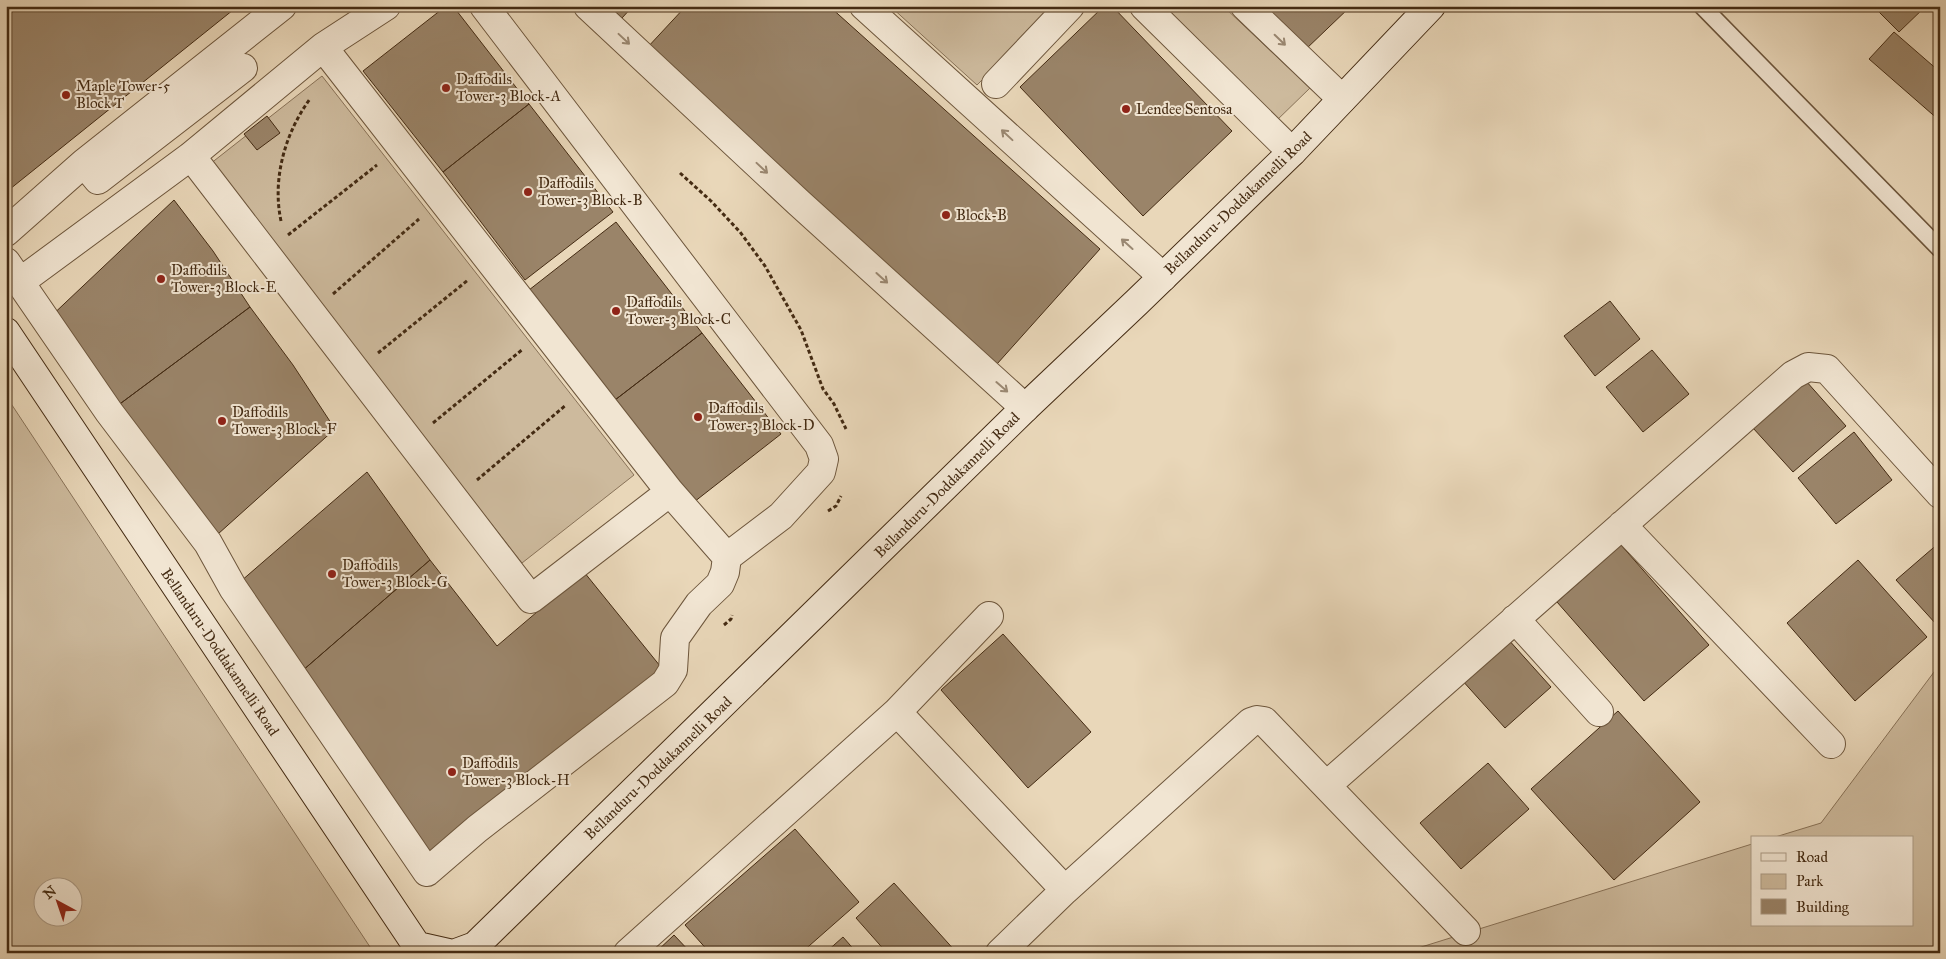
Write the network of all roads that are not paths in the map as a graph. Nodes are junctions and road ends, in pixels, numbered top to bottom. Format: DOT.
graph roads {
  1 [pos="282,6"];
  2 [pos="386,6"];
  3 [pos="484,6"];
  4 [pos="588,6"];
  5 [pos="864,6"];
  6 [pos="1070,6"];
  7 [pos="1144,6"];
  8 [pos="1245,6"];
  9 [pos="1431,6"];
  10 [pos="1702,6"];
  11 [pos="323,47"];
  12 [pos="243,68"];
  13 [pos="996,84"];
  14 [pos="1342,99"];
  15 [pos="1292,152"];
  16 [pos="190,156"];
  17 [pos="84,162"];
  18 [pos="6,232"];
  19 [pos="1940,250"];
  20 [pos="13,272"];
  21 [pos="1163,277"];
  22 [pos="6,332"];
  23 [pos="1025,408"];
  24 [pos="670,492"];
  25 [pos="1940,494"];
  26 [pos="1622,525"];
  27 [pos="726,557"];
  28 [pos="989,616"];
  29 [pos="1515,619"];
  30 [pos="897,712"];
  31 [pos="1599,712"];
  32 [pos="1831,744"];
  33 [pos="1327,785"];
  34 [pos="1065,890"];
  35 [pos="1466,932"];
  36 [pos="448,953"];
  37 [pos="456,953"];
  38 [pos="628,953"];
  39 [pos="1000,953"];
  1 -- 17 [label="street"];
  2 -- 11 [label="street"];
  3 -- 27 [label="street"];
  4 -- 23 [label="street, one-way"];
  21 -- 5 [label="street, one-way"];
  6 -- 13 [label="street"];
  7 -- 15 [label="street"];
  8 -- 14 [label="street, one-way"];
  9 -- 14 [label="street, Bellanduru-Doddakannelli Road"];
  10 -- 19 [label="lane"];
  11 -- 16 [label="street"];
  11 -- 24 [label="street"];
  12 -- 17 [label="street"];
  14 -- 15 [label="street, Bellanduru-Doddakannelli Road"];
  15 -- 21 [label="street, Bellanduru-Doddakannelli Road"];
  16 -- 20 [label="street"];
  16 -- 24 [label="street"];
  17 -- 18 [label="street"];
  20 -- 27 [label="street"];
  21 -- 23 [label="street, Bellanduru-Doddakannelli Road"];
  22 -- 36 [label="street, Bellanduru-Doddakannelli Road"];
  23 -- 37 [label="street, Bellanduru-Doddakannelli Road"];
  24 -- 27 [label="street"];
  25 -- 26 [label="street"];
  26 -- 29 [label="street"];
  26 -- 32 [label="street"];
  28 -- 30 [label="street"];
  29 -- 31 [label="street"];
  29 -- 33 [label="street"];
  30 -- 34 [label="street"];
  30 -- 38 [label="street"];
  33 -- 34 [label="street"];
  33 -- 35 [label="street"];
  34 -- 39 [label="street"];
}
